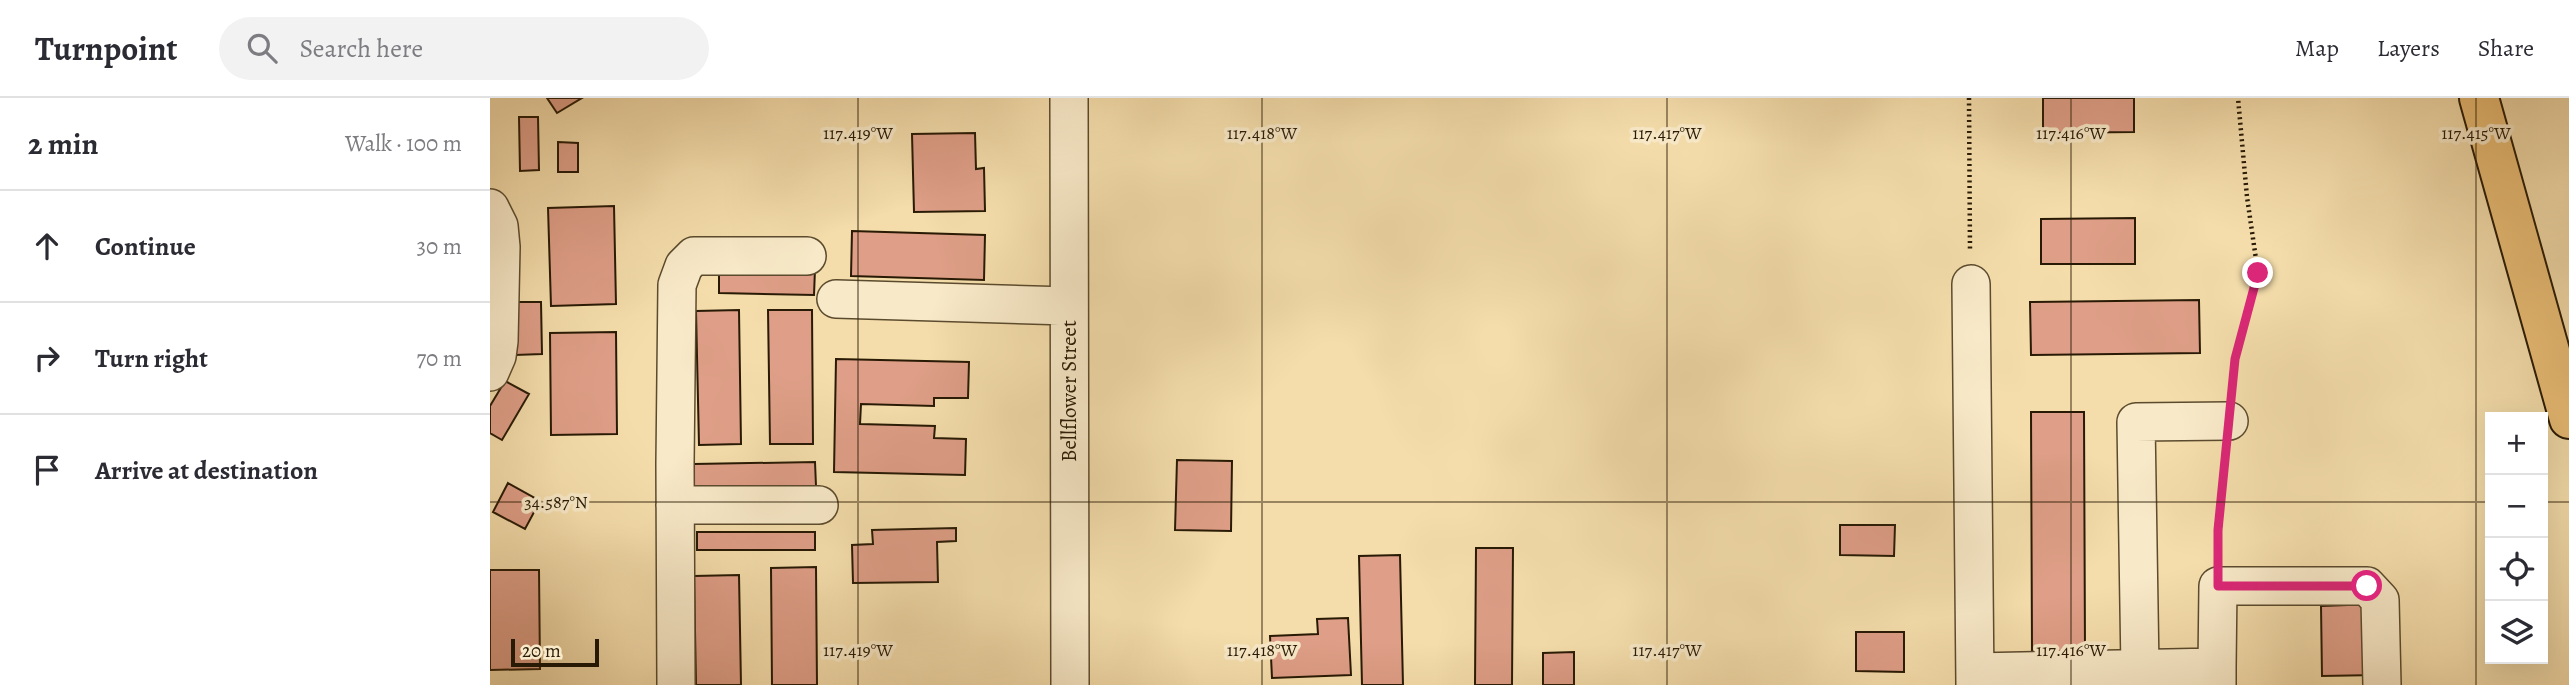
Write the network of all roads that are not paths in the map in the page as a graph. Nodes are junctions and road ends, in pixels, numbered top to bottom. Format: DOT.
graph roads {
  1 [pos="1069,98"];
  2 [pos="2479,98"];
  3 [pos="490,208"];
  4 [pos="807,256"];
  5 [pos="1970,284"];
  6 [pos="836,299"];
  7 [pos="1068,306"];
  8 [pos="490,372"];
  9 [pos="2569,419"];
  10 [pos="2229,421"];
  11 [pos="676,505"];
  12 [pos="820,505"];
  13 [pos="2124,674"];
  14 [pos="2217,676"];
  15 [pos="1975,678"];
  16 [pos="676,685"];
  17 [pos="1070,685"];
  18 [pos="2382,685"];
  1 -- 7 [label="street, Bellflower Street"];
  2 -- 9 [label="highway"];
  3 -- 8 [label="street"];
  4 -- 11 [label="street"];
  5 -- 15 [label="street"];
  6 -- 7 [label="street"];
  7 -- 17 [label="street, Bellflower Street"];
  10 -- 13 [label="street"];
  11 -- 12 [label="street"];
  11 -- 16 [label="street"];
  13 -- 14 [label="street"];
  13 -- 15 [label="street"];
  14 -- 18 [label="street"];
}
